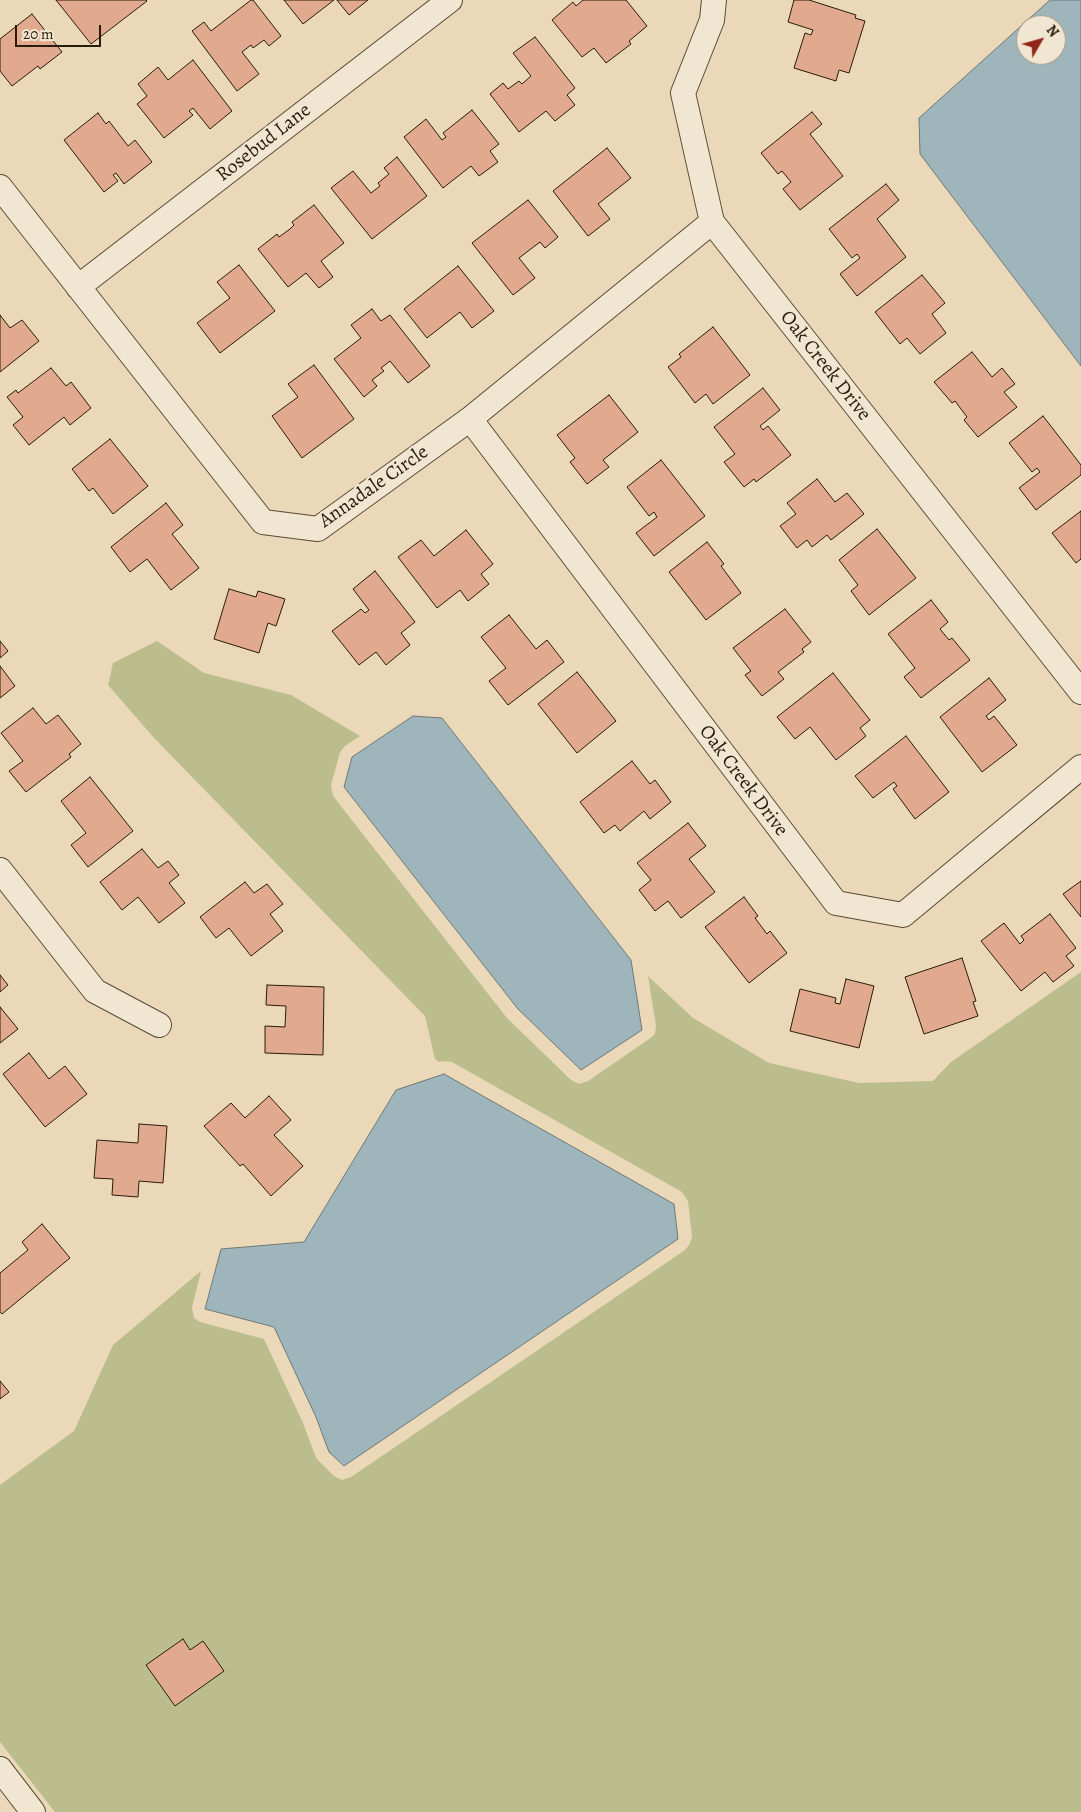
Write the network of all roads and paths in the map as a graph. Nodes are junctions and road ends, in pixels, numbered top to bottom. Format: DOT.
graph roads {
  1 [pos="450,0"];
  2 [pos="714,0"];
  3 [pos="0,187"];
  4 [pos="712,222"];
  5 [pos="78,287"];
  6 [pos="470,419"];
  7 [pos="1081,692"];
  8 [pos="1081,767"];
  9 [pos="0,870"];
  10 [pos="158,1025"];
  11 [pos="0,1769"];
  12 [pos="33,1812"];
  1 -- 5 [label="street, Rosebud Lane"];
  2 -- 4 [label="street, Oak Creek Drive"];
  3 -- 5 [label="street, Annadale Circle"];
  4 -- 6 [label="street, Annadale Circle"];
  4 -- 7 [label="street, Oak Creek Drive"];
  5 -- 6 [label="street, Annadale Circle"];
  6 -- 8 [label="street, Oak Creek Drive"];
  9 -- 10 [label="street"];
  11 -- 12 [label="street"];
}
